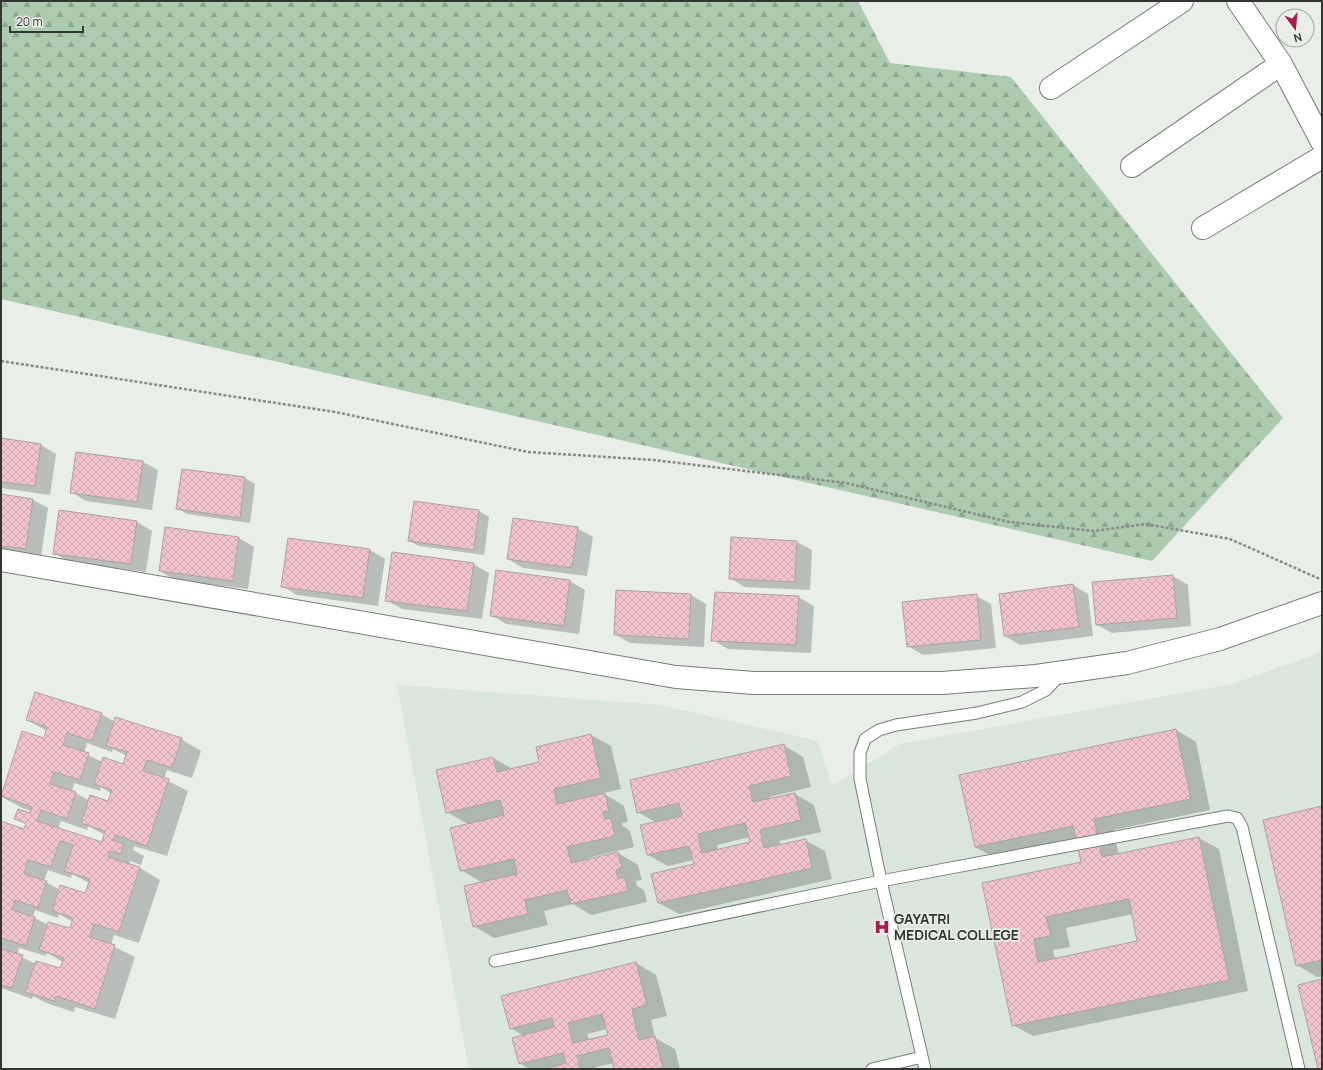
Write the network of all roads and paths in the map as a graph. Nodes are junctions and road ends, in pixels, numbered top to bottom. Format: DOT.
graph roads {
  1 [pos="1182,1"];
  2 [pos="1238,1"];
  3 [pos="1281,64"];
  4 [pos="1051,88"];
  5 [pos="1322,142"];
  6 [pos="1322,157"];
  7 [pos="1132,166"];
  8 [pos="1203,228"];
  9 [pos="1,361"];
  10 [pos="1,560"];
  11 [pos="1322,580"];
  12 [pos="1322,603"];
  13 [pos="1064,672"];
  14 [pos="882,881"];
  15 [pos="495,962"];
  16 [pos="922,1057"];
  17 [pos="872,1069"];
  18 [pos="925,1069"];
  19 [pos="1299,1069"];
  1 -- 4 [label="street"];
  2 -- 3 [label="street"];
  3 -- 5 [label="street"];
  3 -- 7 [label="street"];
  6 -- 8 [label="street"];
  9 -- 11 [label="path"];
  10 -- 13 [label="street"];
  12 -- 13 [label="street"];
  13 -- 14 [label="lane"];
  14 -- 15 [label="lane"];
  14 -- 16 [label="lane"];
  14 -- 19 [label="lane"];
  16 -- 17 [label="lane"];
  16 -- 18 [label="lane"];
}
